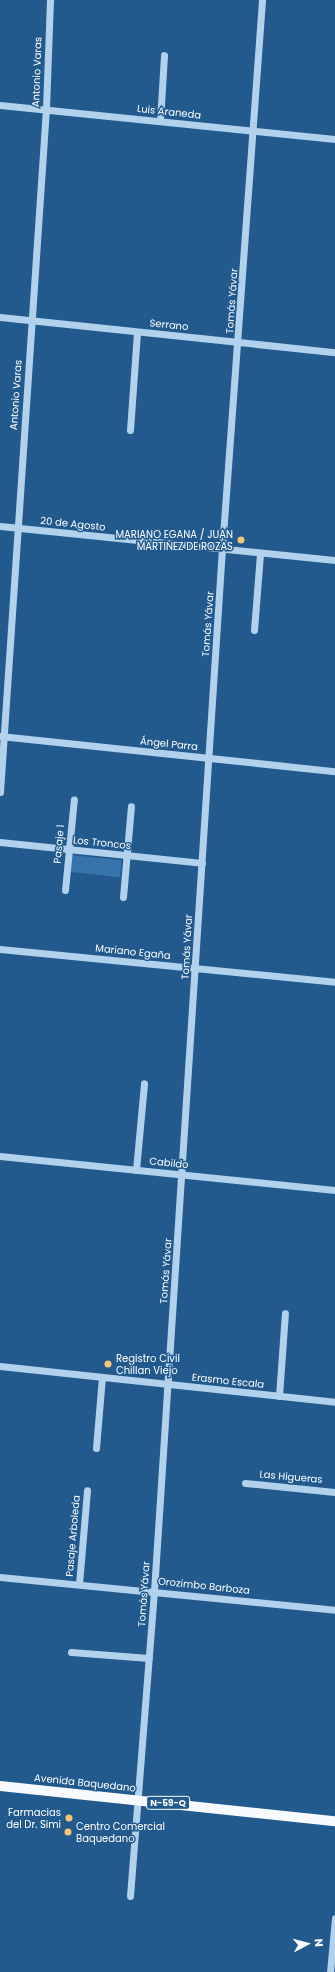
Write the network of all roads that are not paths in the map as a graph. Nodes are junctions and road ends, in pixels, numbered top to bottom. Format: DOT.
graph roads {
  1 [pos="50,0"];
  2 [pos="262,0"];
  3 [pos="164,55"];
  4 [pos="0,105"];
  5 [pos="46,109"];
  6 [pos="160,122"];
  7 [pos="254,131"];
  8 [pos="335,139"];
  9 [pos="0,317"];
  10 [pos="31,320"];
  11 [pos="137,332"];
  12 [pos="239,343"];
  13 [pos="335,352"];
  14 [pos="130,430"];
  15 [pos="0,526"];
  16 [pos="16,528"];
  17 [pos="222,549"];
  18 [pos="260,553"];
  19 [pos="335,560"];
  20 [pos="254,630"];
  21 [pos="2,737"];
  22 [pos="208,758"];
  23 [pos="335,771"];
  24 [pos="0,792"];
  25 [pos="74,799"];
  26 [pos="131,806"];
  27 [pos="0,842"];
  28 [pos="69,850"];
  29 [pos="127,856"];
  30 [pos="202,863"];
  31 [pos="65,890"];
  32 [pos="123,897"];
  33 [pos="0,949"];
  34 [pos="196,968"];
  35 [pos="335,982"];
  36 [pos="144,1083"];
  37 [pos="0,1156"];
  38 [pos="136,1170"];
  39 [pos="182,1174"];
  40 [pos="335,1190"];
  41 [pos="285,1313"];
  42 [pos="0,1366"];
  43 [pos="102,1377"];
  44 [pos="168,1384"];
  45 [pos="279,1396"];
  46 [pos="335,1402"];
  47 [pos="96,1448"];
  48 [pos="245,1483"];
  49 [pos="87,1490"];
  50 [pos="335,1492"];
  51 [pos="0,1577"];
  52 [pos="79,1584"];
  53 [pos="154,1591"];
  54 [pos="335,1610"];
  55 [pos="71,1652"];
  56 [pos="149,1658"];
  57 [pos="0,1786"];
  58 [pos="138,1800"];
  59 [pos="335,1820"];
  60 [pos="130,1896"];
  61 [pos="335,1918"];
  62 [pos="330,1972"];
  1 -- 5 [label="street, Antonio Varas"];
  2 -- 7 [label="street, Tomás Yávar"];
  3 -- 6 [label="street"];
  4 -- 5 [label="street, Luis Araneda"];
  5 -- 6 [label="street, Luis Araneda"];
  5 -- 10 [label="street, Antonio Varas"];
  6 -- 7 [label="street, Luis Araneda"];
  7 -- 8 [label="street, Luis Araneda"];
  7 -- 12 [label="street, Tomás Yávar"];
  9 -- 10 [label="street, Serrano"];
  10 -- 11 [label="street, Serrano"];
  10 -- 16 [label="street, Antonio Varas"];
  11 -- 12 [label="street, Serrano"];
  11 -- 14 [label="street"];
  12 -- 13 [label="street, Serrano"];
  12 -- 17 [label="street, Tomás Yávar"];
  15 -- 16 [label="street, 20 de Agosto"];
  16 -- 17 [label="street, 20 de Agosto"];
  16 -- 21 [label="street, Antonio Varas"];
  17 -- 18 [label="street, 20 de Agosto"];
  17 -- 22 [label="street, Tomás Yávar"];
  18 -- 19 [label="street, 20 de Agosto"];
  18 -- 20 [label="street"];
  21 -- 22 [label="street, Ángel Parra"];
  21 -- 24 [label="street, Antonio Varas"];
  22 -- 23 [label="street, Ángel Parra"];
  22 -- 30 [label="street, Tomás Yávar"];
  25 -- 28 [label="street, Pasaje 1"];
  26 -- 29 [label="street"];
  27 -- 28 [label="street, Los Troncos"];
  28 -- 29 [label="street, Los Troncos"];
  28 -- 31 [label="street, Pasaje 1"];
  29 -- 30 [label="street, Los Troncos"];
  29 -- 32 [label="street"];
  30 -- 34 [label="street, Tomás Yávar"];
  33 -- 34 [label="street, Mariano Egaña"];
  34 -- 35 [label="street, Mariano Egaña"];
  34 -- 39 [label="street, Tomás Yávar"];
  36 -- 38 [label="street"];
  37 -- 38 [label="street, Cabildo"];
  38 -- 39 [label="street, Cabildo"];
  39 -- 40 [label="street, Cabildo"];
  39 -- 44 [label="street, Tomás Yávar"];
  41 -- 45 [label="street"];
  42 -- 43 [label="street, Erasmo Escala"];
  43 -- 44 [label="street, Erasmo Escala"];
  43 -- 47 [label="street"];
  44 -- 45 [label="street, Erasmo Escala"];
  44 -- 53 [label="street, Tomás Yávar"];
  45 -- 46 [label="street, Erasmo Escala"];
  48 -- 50 [label="street, Las Higueras"];
  49 -- 52 [label="street, Pasaje Arboleda"];
  51 -- 52 [label="street, Orozimbo Barboza"];
  52 -- 53 [label="street, Orozimbo Barboza"];
  53 -- 54 [label="street, Orozimbo Barboza"];
  53 -- 56 [label="street, Tomás Yávar"];
  55 -- 56 [label="street"];
  56 -- 58 [label="street, Tomás Yávar"];
  57 -- 58 [label="main road, Avenida Baquedano / N-59-Q"];
  58 -- 59 [label="main road, Avenida Baquedano / N-59-Q"];
  58 -- 60 [label="street, Tomás Yávar"];
  61 -- 62 [label="street"];
}
